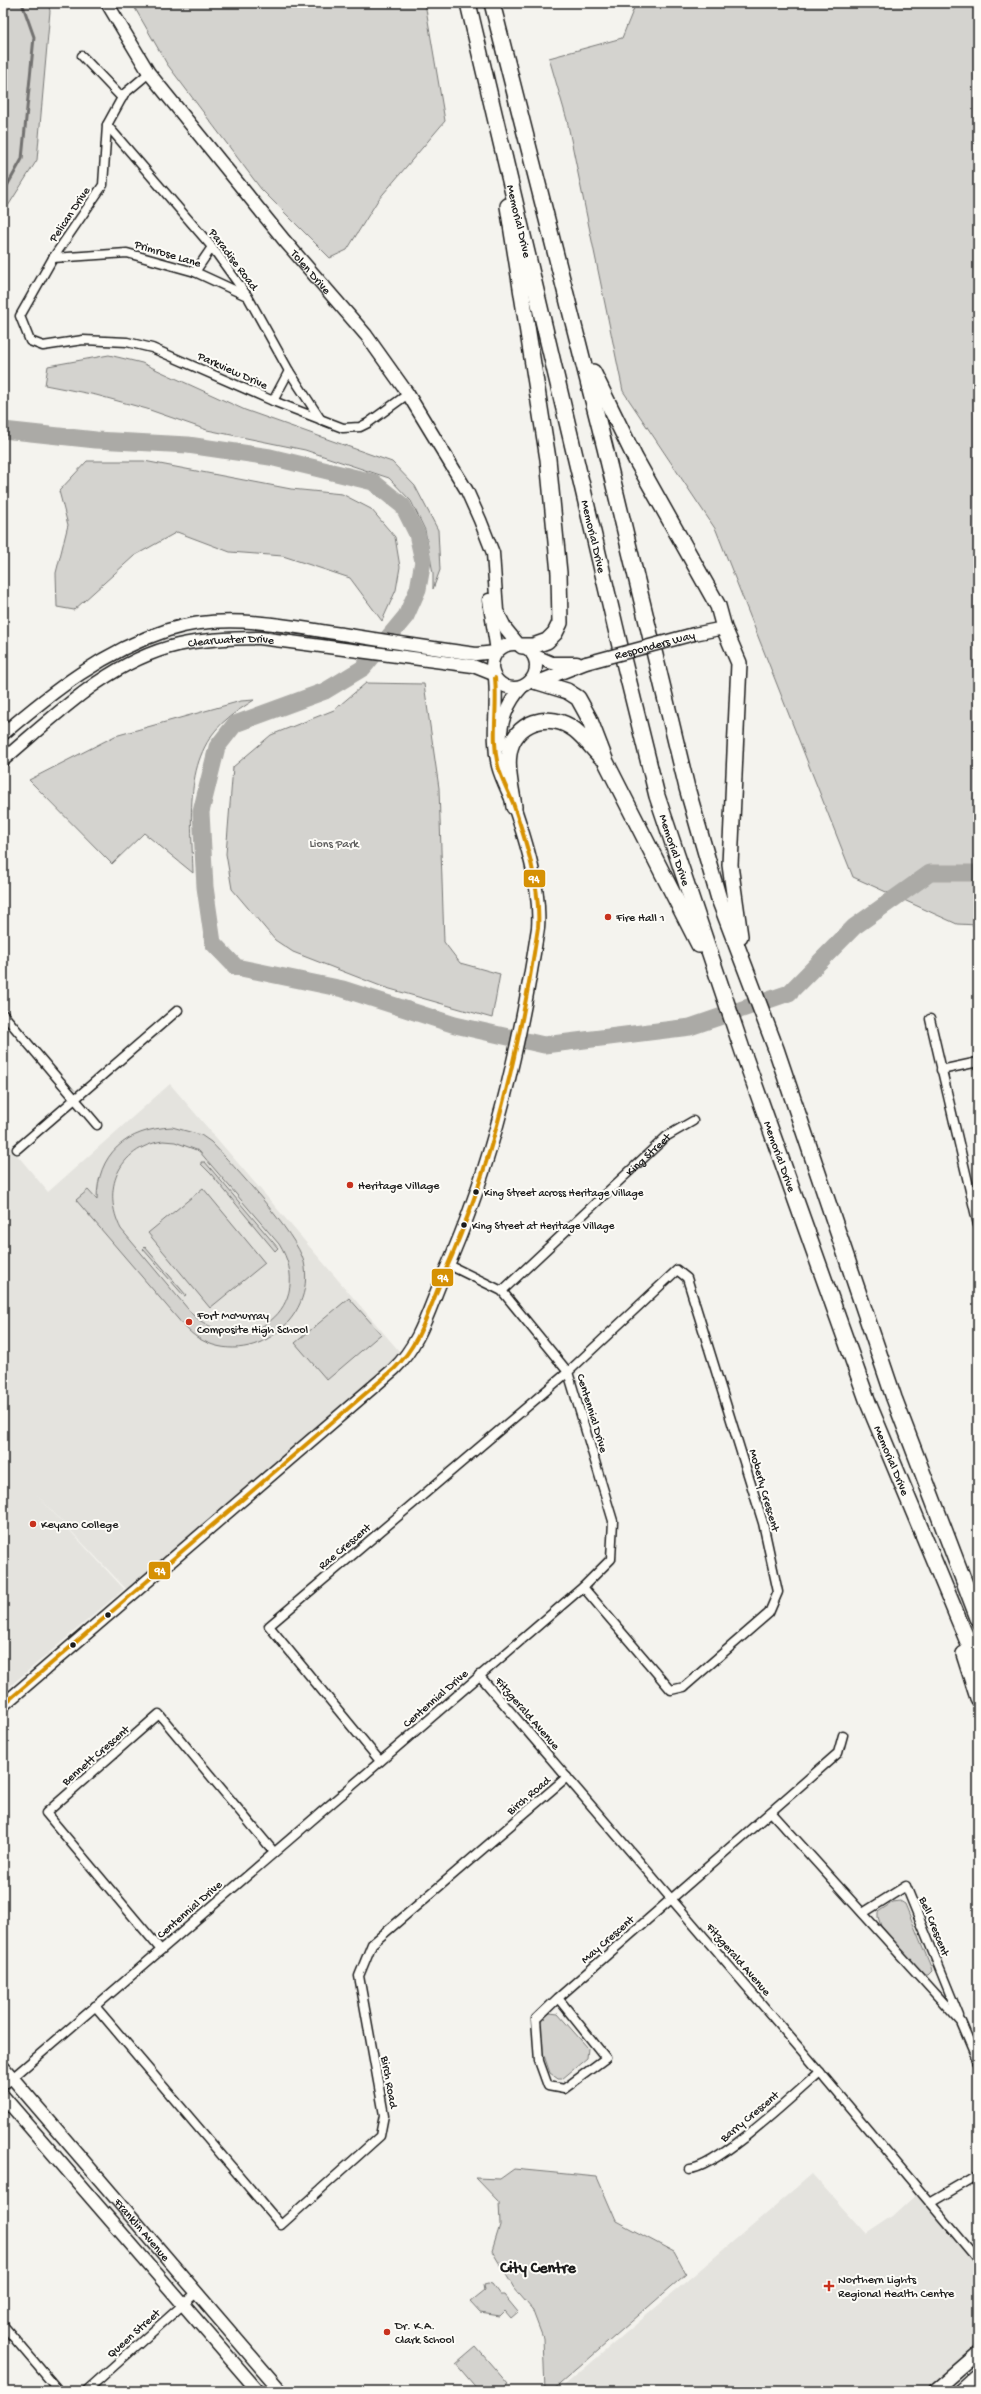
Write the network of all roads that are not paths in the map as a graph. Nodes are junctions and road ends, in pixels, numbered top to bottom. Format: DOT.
graph roads {
  1 [pos="107,3"];
  2 [pos="468,3"];
  3 [pos="492,3"];
  4 [pos="82,56"];
  5 [pos="149,73"];
  6 [pos="488,81"];
  7 [pos="122,98"];
  8 [pos="107,125"];
  9 [pos="212,247"];
  10 [pos="53,258"];
  11 [pos="195,272"];
  12 [pos="248,297"];
  13 [pos="578,338"];
  14 [pos="38,344"];
  15 [pos="289,371"];
  16 [pos="408,394"];
  17 [pos="274,401"];
  18 [pos="321,420"];
  19 [pos="493,553"];
  20 [pos="724,628"];
  21 [pos="525,649"];
  22 [pos="496,652"];
  23 [pos="586,663"];
  24 [pos="494,676"];
  25 [pos="528,685"];
  26 [pos="3,734"];
  27 [pos="3,760"];
  28 [pos="606,762"];
  29 [pos="506,783"];
  30 [pos="514,807"];
  31 [pos="747,969"];
  32 [pos="720,982"];
  33 [pos="178,1010"];
  34 [pos="3,1014"];
  35 [pos="930,1019"];
  36 [pos="978,1062"];
  37 [pos="941,1070"];
  38 [pos="74,1099"];
  39 [pos="693,1121"];
  40 [pos="97,1125"];
  41 [pos="17,1150"];
  42 [pos="978,1225"];
  43 [pos="449,1266"];
  44 [pos="502,1291"];
  45 [pos="568,1372"];
  46 [pos="934,1504"];
  47 [pos="927,1543"];
  48 [pos="583,1587"];
  49 [pos="978,1595"];
  50 [pos="978,1618"];
  51 [pos="978,1666"];
  52 [pos="479,1675"];
  53 [pos="978,1698"];
  54 [pos="3,1705"];
  55 [pos="843,1735"];
  56 [pos="380,1761"];
  57 [pos="567,1777"];
  58 [pos="771,1812"];
  59 [pos="274,1852"];
  60 [pos="672,1899"];
  61 [pos="864,1914"];
  62 [pos="161,1950"];
  63 [pos="558,1998"];
  64 [pos="95,2006"];
  65 [pos="961,2022"];
  66 [pos="978,2062"];
  67 [pos="3,2067"];
  68 [pos="820,2072"];
  69 [pos="13,2078"];
  70 [pos="3,2086"];
  71 [pos="3,2096"];
  72 [pos="688,2170"];
  73 [pos="978,2174"];
  74 [pos="930,2203"];
  75 [pos="978,2260"];
  76 [pos="196,2293"];
  77 [pos="182,2305"];
  78 [pos="3,2325"];
  79 [pos="978,2353"];
  80 [pos="978,2374"];
  81 [pos="59,2391"];
  82 [pos="86,2391"];
  83 [pos="258,2391"];
  84 [pos="281,2391"];
  85 [pos="934,2391"];
  86 [pos="959,2391"];
  1 -- 5 [label="main road, Tolen Drive"];
  2 -- 6 [label="highway, Memorial Drive"];
  3 -- 13 [label="highway, Memorial Drive"];
  4 -- 7 [label="street"];
  5 -- 7 [label="street, Pelican Drive"];
  5 -- 16 [label="main road, Tolen Drive"];
  6 -- 21 [label="highway"];
  6 -- 32 [label="highway, Memorial Drive"];
  7 -- 8 [label="street, Pelican Drive"];
  8 -- 9 [label="street, Paradise Road"];
  8 -- 10 [label="street, Pelican Drive"];
  9 -- 11 [label="street"];
  9 -- 12 [label="street, Paradise Road"];
  10 -- 11 [label="street, Primrose Lane"];
  10 -- 14 [label="street, Pelican Drive"];
  11 -- 12 [label="street, Primrose Lane"];
  12 -- 15 [label="street, Paradise Road"];
  13 -- 20 [label="highway"];
  13 -- 31 [label="highway, Memorial Drive"];
  14 -- 17 [label="street, Parkview Drive"];
  15 -- 17 [label="street"];
  15 -- 18 [label="street, Paradise Road"];
  16 -- 18 [label="street, Parkview Drive"];
  16 -- 19 [label="main road, Tolen Drive"];
  17 -- 18 [label="street, Parkview Drive"];
  19 -- 21 [label="main road, Tolen Drive"];
  19 -- 22 [label="main road, Tolen Drive"];
  20 -- 23 [label="main road, Responders Way, bridge"];
  20 -- 31 [label="highway"];
  21 -- 22 [label="main road"];
  21 -- 23 [label="main road, Responders Way"];
  21 -- 25 [label="main road"];
  22 -- 24 [label="main road"];
  22 -- 26 [label="main road, Clearwater Drive"];
  23 -- 25 [label="main road, Responders Way"];
  24 -- 25 [label="main road"];
  24 -- 27 [label="main road, Clearwater Drive"];
  24 -- 29 [label="main road"];
  25 -- 28 [label="highway"];
  25 -- 29 [label="main road"];
  28 -- 30 [label="highway"];
  28 -- 32 [label="highway"];
  29 -- 30 [label="main road"];
  30 -- 43 [label="main road"];
  31 -- 46 [label="highway, Memorial Drive"];
  32 -- 47 [label="highway, Memorial Drive"];
  33 -- 38 [label="street"];
  34 -- 38 [label="street"];
  35 -- 37 [label="street"];
  36 -- 37 [label="street"];
  37 -- 42 [label="street"];
  38 -- 40 [label="street"];
  38 -- 41 [label="street"];
  39 -- 44 [label="street, King Street"];
  43 -- 44 [label="street, Centennial Drive"];
  43 -- 54 [label="main road"];
  44 -- 45 [label="street, Centennial Drive"];
  45 -- 48 [label="street, Centennial Drive"];
  45 -- 48 [label="street, Moberly Crescent"];
  45 -- 56 [label="street, Rae Crescent"];
  46 -- 49 [label="highway"];
  46 -- 50 [label="highway, Memorial Drive"];
  47 -- 51 [label="highway, Memorial Drive"];
  47 -- 53 [label="highway"];
  48 -- 52 [label="street, Centennial Drive"];
  52 -- 56 [label="street, Centennial Drive"];
  52 -- 57 [label="street, Fitzgerald Avenue"];
  55 -- 58 [label="street"];
  56 -- 59 [label="street, Centennial Drive"];
  57 -- 60 [label="street, Fitzgerald Avenue"];
  57 -- 64 [label="street, Birch Road"];
  58 -- 60 [label="street"];
  58 -- 61 [label="street, Bell Crescent"];
  59 -- 62 [label="street, Centennial Drive"];
  59 -- 62 [label="street, Bennett Crescent"];
  60 -- 63 [label="street, May Crescent"];
  60 -- 68 [label="street, Fitzgerald Avenue"];
  61 -- 65 [label="street, Bell Crescent"];
  61 -- 65 [label="street, Bell Crescent"];
  62 -- 64 [label="street, Centennial Drive"];
  63 -- 63 [label="street, May Crescent"];
  64 -- 69 [label="street, Centennial Drive"];
  65 -- 66 [label="street, Bell Crescent"];
  67 -- 69 [label="main road, Franklin Avenue"];
  68 -- 72 [label="street, Barry Crescent"];
  68 -- 74 [label="street, Fitzgerald Avenue"];
  69 -- 70 [label="street, Centennial Drive"];
  69 -- 76 [label="main road, Franklin Avenue"];
  71 -- 77 [label="main road, Franklin Avenue"];
  73 -- 74 [label="street"];
  74 -- 75 [label="street, Fitzgerald Avenue"];
  76 -- 77 [label="street, Queen Street"];
  76 -- 84 [label="main road, Franklin Avenue"];
  77 -- 82 [label="street, Queen Street"];
  77 -- 83 [label="main road, Franklin Avenue"];
  78 -- 81 [label="street"];
  79 -- 85 [label="main road"];
  80 -- 86 [label="main road"];
}
